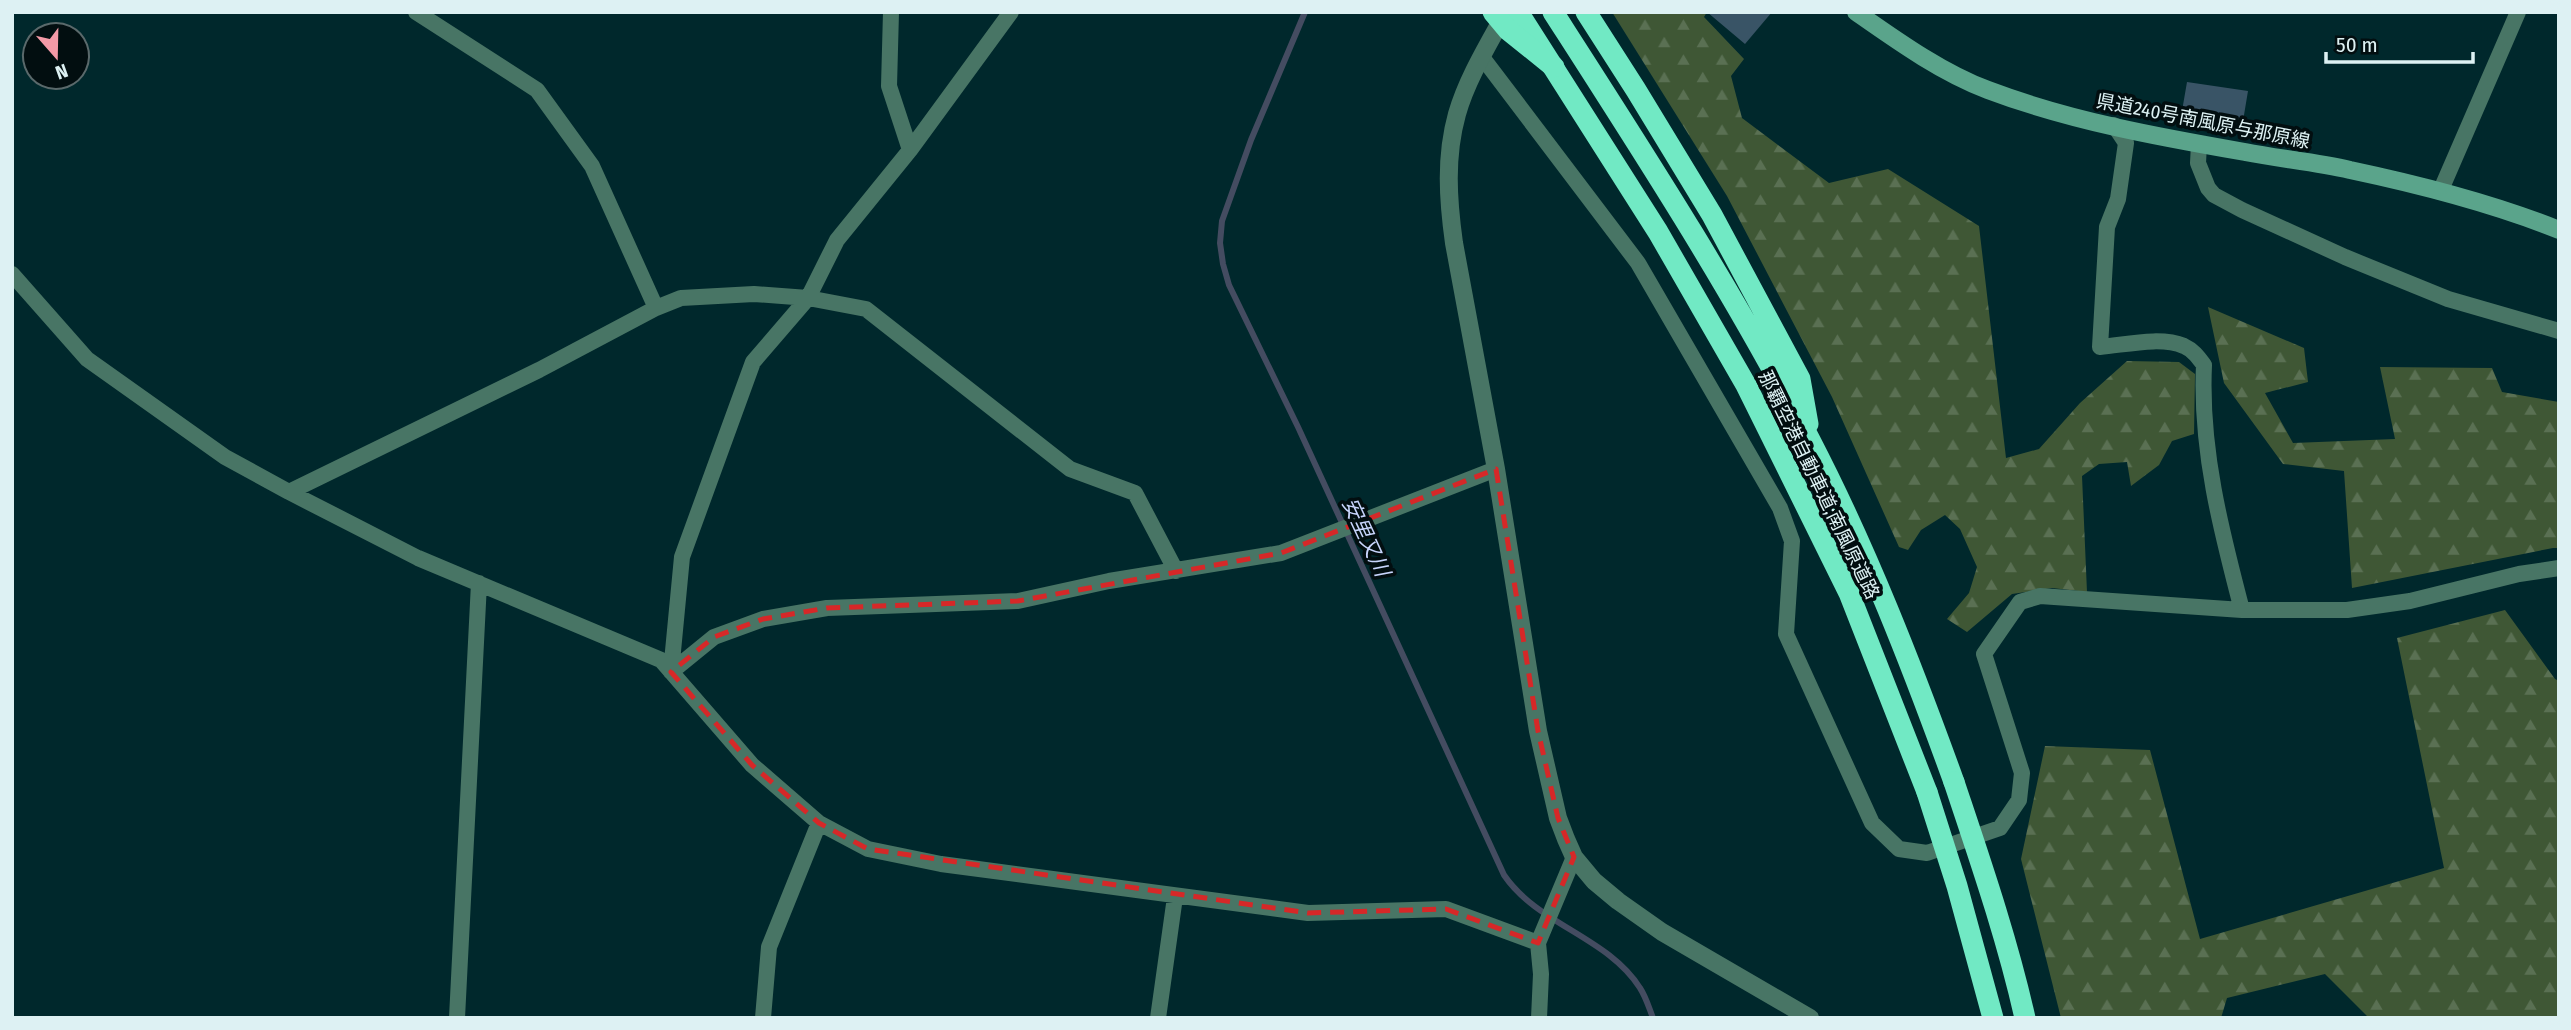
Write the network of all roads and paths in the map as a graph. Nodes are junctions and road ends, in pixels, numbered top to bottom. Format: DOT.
graph roads {
  1 [pos="416,12"];
  2 [pos="891,12"];
  3 [pos="1011,12"];
  4 [pos="1493,12"];
  5 [pos="1506,12"];
  6 [pos="1518,12"];
  7 [pos="1553,12"];
  8 [pos="1586,12"];
  9 [pos="1856,12"];
  10 [pos="2518,12"];
  11 [pos="1482,57"];
  12 [pos="1554,67"];
  13 [pos="2114,125"];
  14 [pos="2199,144"];
  15 [pos="910,150"];
  16 [pos="2440,192"];
  17 [pos="2559,230"];
  18 [pos="12,274"];
  19 [pos="808,298"];
  20 [pos="656,308"];
  21 [pos="2559,331"];
  22 [pos="1811,441"];
  23 [pos="1496,469"];
  24 [pos="289,492"];
  25 [pos="2559,568"];
  26 [pos="1176,571"];
  27 [pos="479,583"];
  28 [pos="2242,610"];
  29 [pos="671,672"];
  30 [pos="819,822"];
  31 [pos="1574,858"];
  32 [pos="1175,897"];
  33 [pos="1538,943"];
  34 [pos="457,1018"];
  35 [pos="764,1018"];
  36 [pos="1158,1018"];
  37 [pos="1539,1018"];
  38 [pos="1810,1018"];
  39 [pos="1993,1018"];
  40 [pos="2025,1018"];
  1 -- 20 [label="street"];
  2 -- 15 [label="street"];
  3 -- 15 [label="street"];
  4 -- 12 [label="highway, bridge"];
  5 -- 11 [label="street"];
  6 -- 12 [label="highway, 那覇空港自動車道;南風原道路"];
  7 -- 22 [label="highway, 那覇空港自動車道;南風原道路"];
  8 -- 22 [label="highway"];
  9 -- 13 [label="main road, 県道240号南風原与那原線"];
  10 -- 16 [label="street"];
  11 -- 23 [label="street"];
  11 -- 28 [label="street"];
  12 -- 39 [label="highway, 那覇空港自動車道;南風原道路, bridge"];
  13 -- 14 [label="main road, 県道240号南風原与那原線"];
  13 -- 28 [label="street"];
  14 -- 16 [label="main road, 県道240号南風原与那原線"];
  14 -- 21 [label="street"];
  15 -- 19 [label="street"];
  16 -- 17 [label="main road, 県道240号南風原与那原線"];
  18 -- 24 [label="street"];
  19 -- 20 [label="street"];
  19 -- 26 [label="street"];
  19 -- 29 [label="street"];
  20 -- 24 [label="street"];
  22 -- 40 [label="highway, 那覇空港自動車道;南風原道路, bridge"];
  23 -- 26 [label="street"];
  23 -- 31 [label="street"];
  24 -- 27 [label="street"];
  25 -- 28 [label="street"];
  26 -- 29 [label="street"];
  27 -- 29 [label="street"];
  27 -- 34 [label="street"];
  29 -- 30 [label="street"];
  30 -- 32 [label="street"];
  30 -- 35 [label="street"];
  31 -- 33 [label="street"];
  31 -- 38 [label="street"];
  32 -- 33 [label="street"];
  32 -- 36 [label="street"];
  33 -- 37 [label="street"];
}
